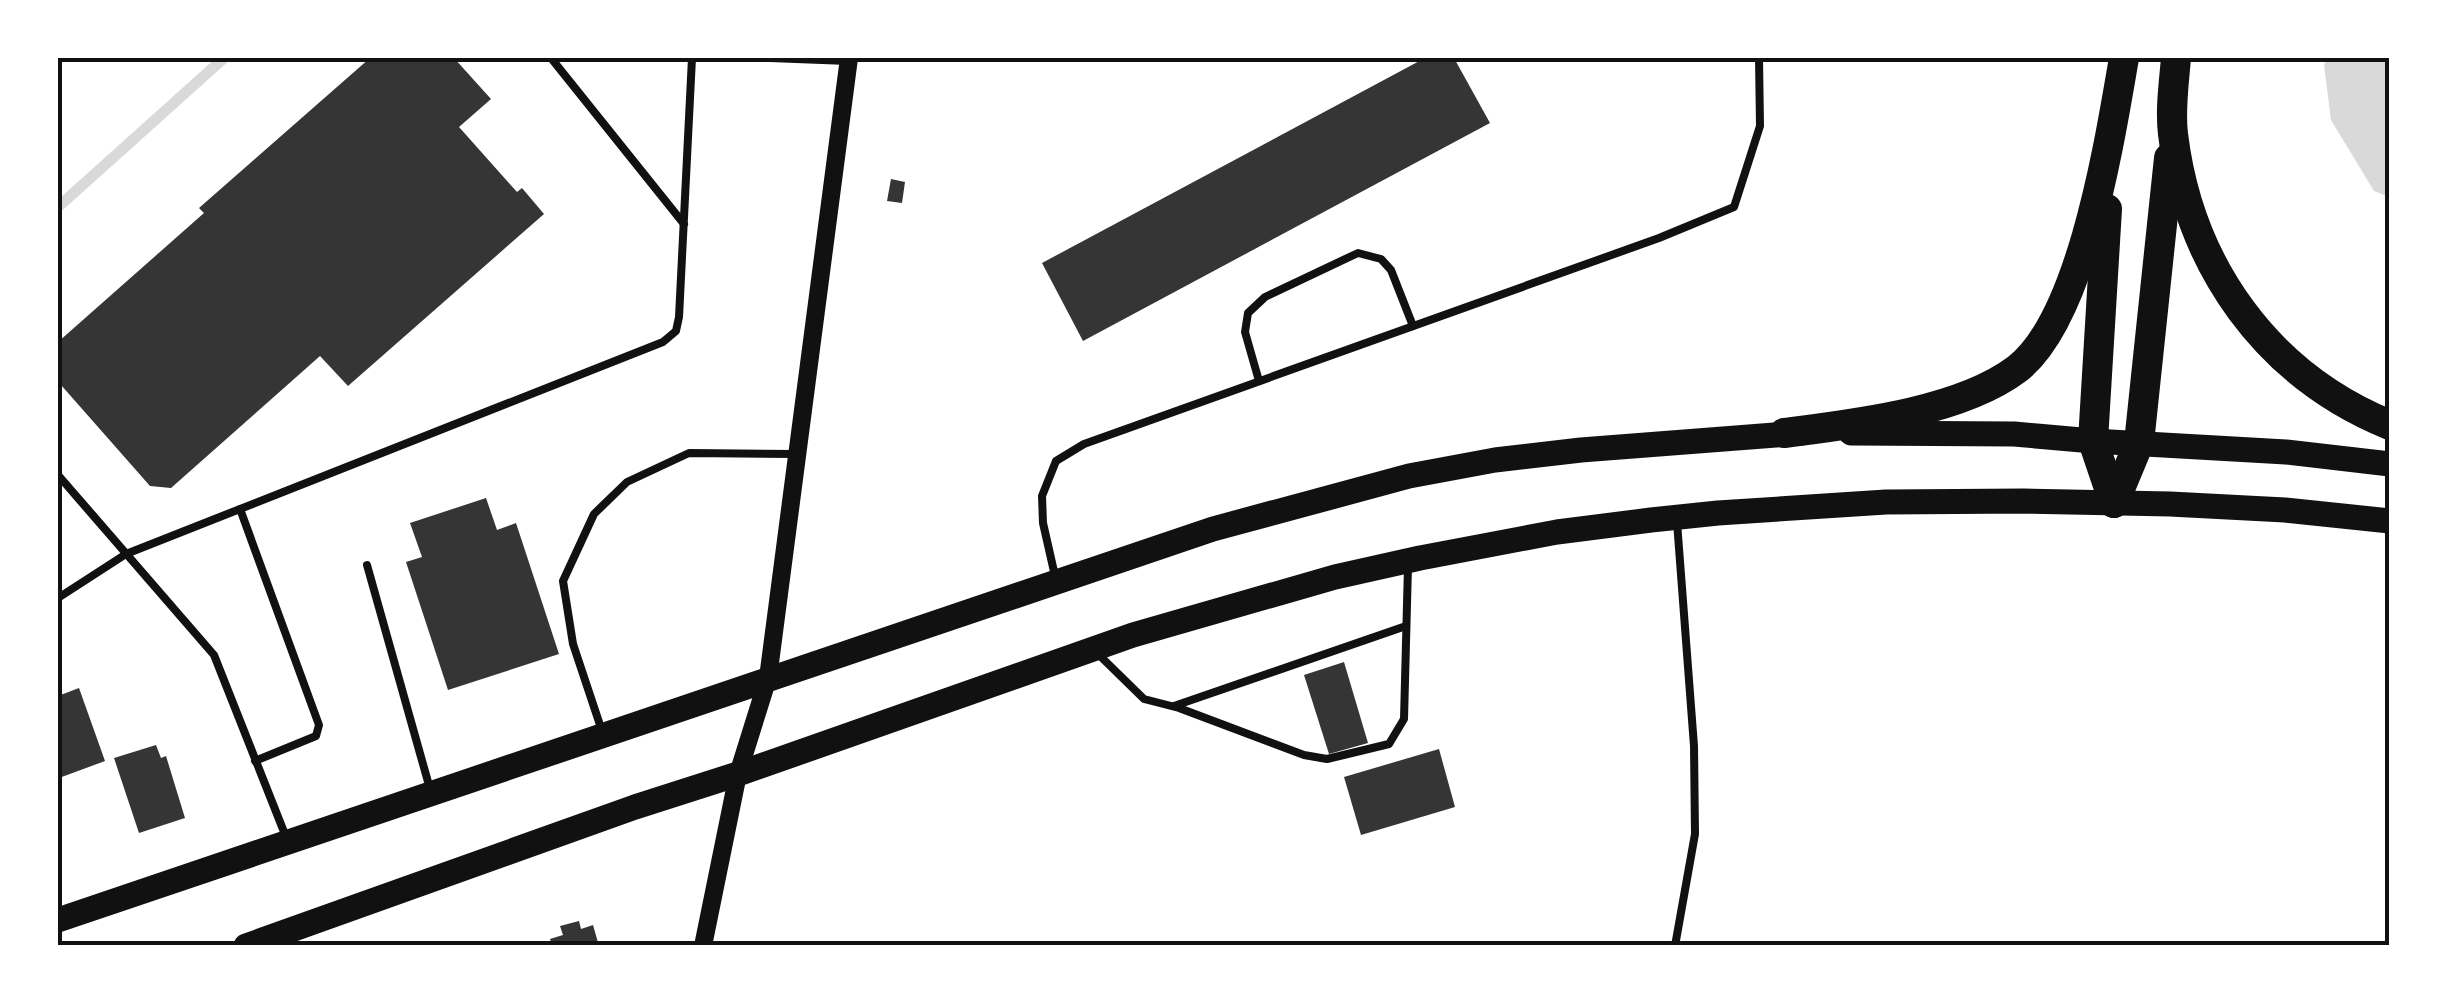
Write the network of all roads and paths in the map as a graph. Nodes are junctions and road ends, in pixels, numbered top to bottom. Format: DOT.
graph roads {
  1 [pos="551,58"];
  2 [pos="692,58"];
  3 [pos="770,58"];
  4 [pos="1759,58"];
  5 [pos="2124,58"];
  6 [pos="2176,58"];
  7 [pos="849,59"];
  8 [pos="2113,126"];
  9 [pos="2172,130"];
  10 [pos="684,224"];
  11 [pos="1412,326"];
  12 [pos="1259,381"];
  13 [pos="2390,426"];
  14 [pos="1784,433"];
  15 [pos="2093,441"];
  16 [pos="2139,443"];
  17 [pos="796,454"];
  18 [pos="2390,464"];
  19 [pos="58,475"];
  20 [pos="2114,502"];
  21 [pos="240,509"];
  22 [pos="1677,518"];
  23 [pos="2390,521"];
  24 [pos="126,554"];
  25 [pos="1408,561"];
  26 [pos="367,565"];
  27 [pos="1056,581"];
  28 [pos="58,598"];
  29 [pos="1406,626"];
  30 [pos="1093,648"];
  31 [pos="768,678"];
  32 [pos="1174,706"];
  33 [pos="603,735"];
  34 [pos="256,761"];
  35 [pos="738,774"];
  36 [pos="432,793"];
  37 [pos="287,841"];
  38 [pos="58,920"];
  39 [pos="246,946"];
  40 [pos="703,946"];
  41 [pos="1674,946"];
  1 -- 10 [label="lane"];
  2 -- 10 [label="lane"];
  3 -- 7 [label="lane"];
  4 -- 11 [label="lane"];
  5 -- 8 [label="highway"];
  6 -- 9 [label="highway"];
  7 -- 17 [label="street"];
  8 -- 14 [label="highway"];
  8 -- 15 [label="highway"];
  9 -- 13 [label="highway"];
  9 -- 16 [label="highway"];
  10 -- 21 [label="lane"];
  11 -- 12 [label="lane"];
  11 -- 12 [label="lane"];
  12 -- 27 [label="lane"];
  14 -- 15 [label="main road"];
  14 -- 27 [label="main road"];
  15 -- 16 [label="main road"];
  15 -- 20 [label="highway"];
  16 -- 18 [label="main road"];
  16 -- 20 [label="highway"];
  17 -- 31 [label="street"];
  17 -- 33 [label="lane"];
  19 -- 24 [label="lane"];
  20 -- 22 [label="main road"];
  20 -- 23 [label="main road"];
  21 -- 24 [label="lane"];
  21 -- 34 [label="lane"];
  22 -- 25 [label="main road"];
  22 -- 41 [label="lane"];
  24 -- 28 [label="lane"];
  24 -- 34 [label="lane"];
  25 -- 29 [label="lane"];
  25 -- 30 [label="main road"];
  26 -- 36 [label="lane"];
  27 -- 31 [label="main road"];
  29 -- 32 [label="lane"];
  29 -- 32 [label="lane"];
  30 -- 32 [label="lane"];
  30 -- 35 [label="main road"];
  31 -- 33 [label="main road"];
  31 -- 35 [label="street"];
  33 -- 36 [label="main road"];
  34 -- 37 [label="lane"];
  35 -- 39 [label="main road"];
  35 -- 40 [label="street"];
  36 -- 37 [label="main road"];
  37 -- 38 [label="main road"];
}
